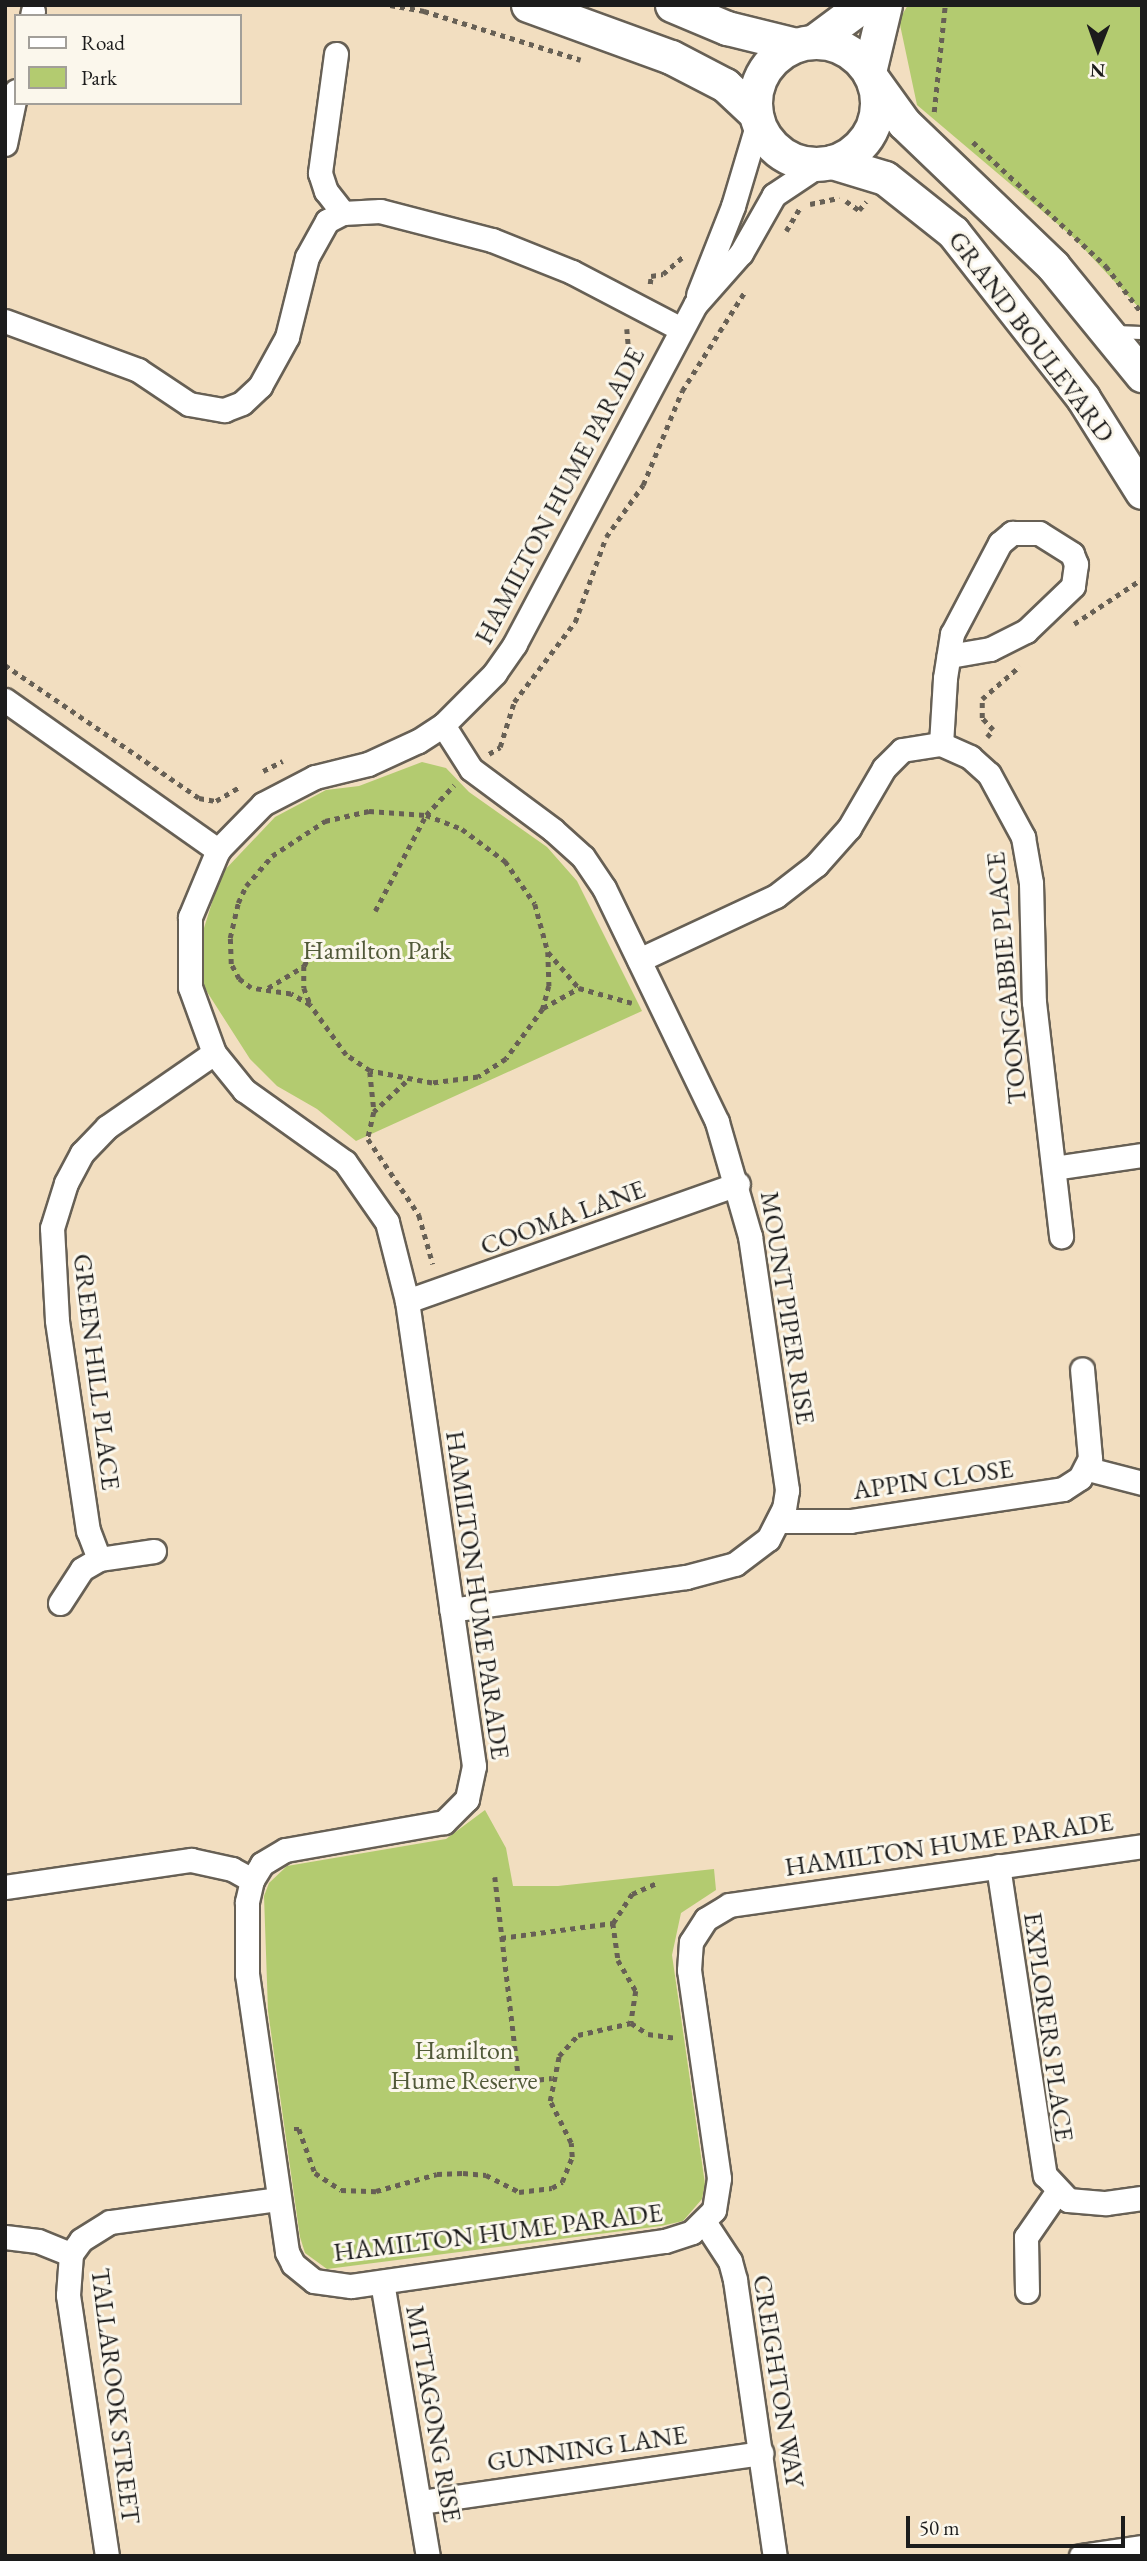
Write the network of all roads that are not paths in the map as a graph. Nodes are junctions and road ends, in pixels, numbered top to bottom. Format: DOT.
graph roads {
  1 [pos="528,5"];
  2 [pos="672,5"];
  3 [pos="863,5"];
  4 [pos="885,5"];
  5 [pos="804,43"];
  6 [pos="337,54"];
  7 [pos="871,76"];
  8 [pos="14,101"];
  9 [pos="757,118"];
  10 [pos="5,144"];
  11 [pos="827,162"];
  12 [pos="343,212"];
  13 [pos="695,305"];
  14 [pos="5,321"];
  15 [pos="681,328"];
  16 [pos="1126,333"];
  17 [pos="1142,375"];
  18 [pos="1142,492"];
  19 [pos="949,656"];
  20 [pos="5,700"];
  21 [pos="443,725"];
  22 [pos="941,744"];
  23 [pos="218,850"];
  24 [pos="639,960"];
  25 [pos="214,1052"];
  26 [pos="1142,1156"];
  27 [pos="1054,1168"];
  28 [pos="738,1184"];
  29 [pos="1061,1236"];
  30 [pos="407,1301"];
  31 [pos="1082,1369"];
  32 [pos="1088,1469"];
  33 [pos="1142,1483"];
  34 [pos="779,1521"];
  35 [pos="155,1551"];
  36 [pos="99,1559"];
  37 [pos="60,1603"];
  38 [pos="451,1610"];
  39 [pos="1142,1846"];
  40 [pos="998,1866"];
  41 [pos="252,1880"];
  42 [pos="5,1887"];
  43 [pos="1057,2192"];
  44 [pos="1142,2198"];
  45 [pos="278,2199"];
  46 [pos="705,2223"];
  47 [pos="5,2237"];
  48 [pos="71,2254"];
  49 [pos="382,2282"];
  50 [pos="1027,2291"];
  51 [pos="761,2453"];
  52 [pos="421,2501"];
  53 [pos="1134,2551"];
  54 [pos="107,2556"];
  55 [pos="428,2556"];
  56 [pos="775,2556"];
  57 [pos="1081,2556"];
  1 -- 9 [label="street"];
  2 -- 5 [label="street"];
  3 -- 5 [label="street"];
  4 -- 7 [label="street"];
  5 -- 7 [label="street"];
  5 -- 9 [label="street"];
  6 -- 12 [label="street"];
  7 -- 11 [label="street"];
  7 -- 16 [label="street, GRAND BOULEVARD"];
  8 -- 10 [label="street"];
  9 -- 11 [label="street"];
  9 -- 13 [label="street, HAMILTON HUME PARADE"];
  11 -- 13 [label="street, HAMILTON HUME PARADE"];
  11 -- 18 [label="street, GRAND BOULEVARD"];
  12 -- 14 [label="street"];
  12 -- 15 [label="street"];
  13 -- 15 [label="street, HAMILTON HUME PARADE"];
  15 -- 21 [label="street, HAMILTON HUME PARADE"];
  16 -- 17 [label="street, GRAND BOULEVARD"];
  19 -- 19 [label="street"];
  19 -- 22 [label="street"];
  20 -- 23 [label="street"];
  21 -- 23 [label="street, HAMILTON HUME PARADE"];
  21 -- 24 [label="street, MOUNT PIPER RISE"];
  22 -- 24 [label="street"];
  22 -- 27 [label="street, TOONGABBIE PLACE"];
  23 -- 25 [label="street, HAMILTON HUME PARADE"];
  24 -- 28 [label="street, MOUNT PIPER RISE"];
  25 -- 30 [label="street, HAMILTON HUME PARADE"];
  25 -- 36 [label="street, GREEN HILL PLACE"];
  26 -- 27 [label="street"];
  27 -- 29 [label="street, TOONGABBIE PLACE"];
  28 -- 30 [label="street, COOMA LANE"];
  28 -- 34 [label="street, MOUNT PIPER RISE"];
  30 -- 38 [label="street, HAMILTON HUME PARADE"];
  31 -- 32 [label="street"];
  32 -- 33 [label="street"];
  32 -- 34 [label="street, APPIN CLOSE"];
  34 -- 38 [label="street, MOUNT PIPER RISE"];
  35 -- 36 [label="street"];
  36 -- 37 [label="street"];
  38 -- 41 [label="street, HAMILTON HUME PARADE"];
  39 -- 40 [label="street, HAMILTON HUME PARADE"];
  40 -- 43 [label="street, EXPLORERS PLACE"];
  40 -- 46 [label="street, HAMILTON HUME PARADE"];
  41 -- 42 [label="street"];
  41 -- 45 [label="street, HAMILTON HUME PARADE"];
  43 -- 44 [label="street"];
  43 -- 50 [label="street"];
  45 -- 48 [label="street, TALLAROOK STREET"];
  45 -- 49 [label="street, HAMILTON HUME PARADE"];
  46 -- 49 [label="street, HAMILTON HUME PARADE"];
  46 -- 51 [label="street, CREIGHTON WAY"];
  47 -- 48 [label="street"];
  48 -- 54 [label="street, TALLAROOK STREET"];
  49 -- 52 [label="street, MITTAGONG RISE"];
  51 -- 52 [label="street, GUNNING LANE"];
  51 -- 56 [label="street, CREIGHTON WAY"];
  52 -- 55 [label="street, MITTAGONG RISE"];
  53 -- 57 [label="street"];
}
